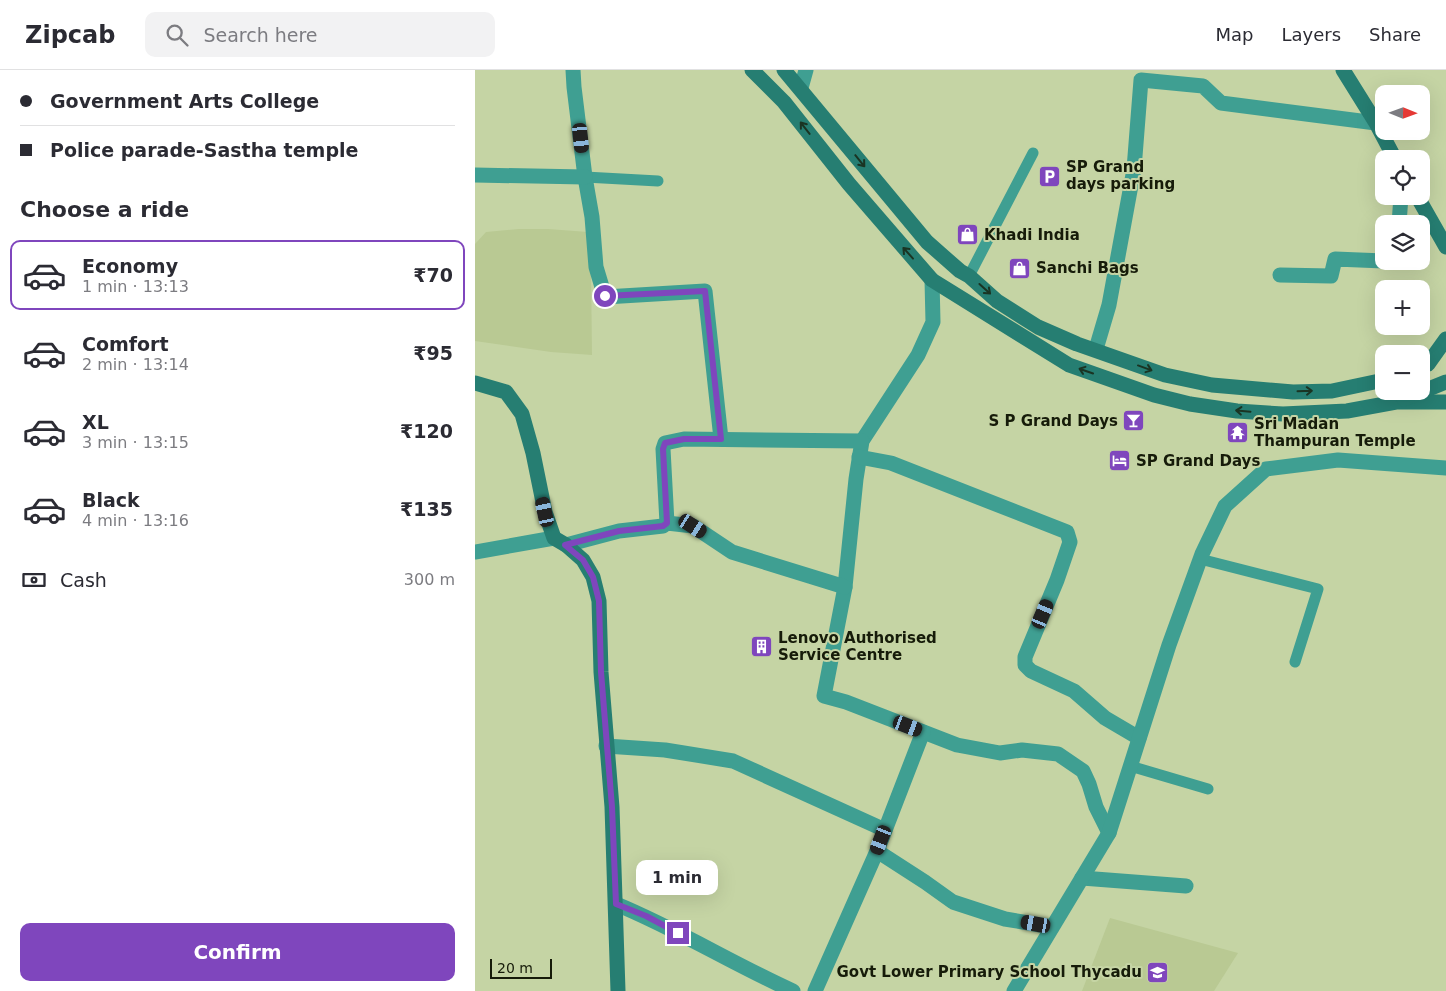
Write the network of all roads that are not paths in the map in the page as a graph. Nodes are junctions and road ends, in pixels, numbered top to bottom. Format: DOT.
graph roads {
  1 [pos="573,70"];
  2 [pos="752,70"];
  3 [pos="784,70"];
  4 [pos="806,70"];
  5 [pos="1344,71"];
  6 [pos="801,88"];
  7 [pos="1375,121"];
  8 [pos="1375,123"];
  9 [pos="1033,153"];
  10 [pos="475,175"];
  11 [pos="585,177"];
  12 [pos="658,180"];
  13 [pos="1422,205"];
  14 [pos="1446,247"];
  15 [pos="1375,261"];
  16 [pos="1280,275"];
  17 [pos="969,276"];
  18 [pos="932,280"];
  19 [pos="1446,339"];
  20 [pos="1096,350"];
  21 [pos="1446,354"];
  22 [pos="1430,360"];
  23 [pos="1430,363"];
  24 [pos="1375,382"];
  25 [pos="1446,382"];
  26 [pos="475,383"];
  27 [pos="1396,402"];
  28 [pos="1446,402"];
  29 [pos="721,439"];
  30 [pos="862,441"];
  31 [pos="859,457"];
  32 [pos="1446,468"];
  33 [pos="667,523"];
  34 [pos="560,541"];
  35 [pos="475,552"];
  36 [pos="1200,559"];
  37 [pos="845,587"];
  38 [pos="1295,662"];
  39 [pos="923,732"];
  40 [pos="1139,738"];
  41 [pos="606,746"];
  42 [pos="1130,766"];
  43 [pos="1208,789"];
  44 [pos="885,830"];
  45 [pos="1109,833"];
  46 [pos="877,851"];
  47 [pos="1082,878"];
  48 [pos="1186,886"];
  49 [pos="616,904"];
  50 [pos="1052,927"];
  51 [pos="619,991"];
  52 [pos="793,991"];
  53 [pos="815,991"];
  54 [pos="1014,991"];
  1 -- 11 [label="street"];
  18 -- 2 [label="main road, one-way"];
  3 -- 6 [label="main road"];
  4 -- 6 [label="street"];
  5 -- 7 [label="main road"];
  6 -- 17 [label="main road, one-way"];
  8 -- 20 [label="street"];
  9 -- 17 [label="lane"];
  10 -- 11 [label="street"];
  11 -- 12 [label="lane"];
  11 -- 29 [label="street"];
  13 -- 14 [label="main road"];
  15 -- 16 [label="street"];
  17 -- 20 [label="main road, one-way"];
  27 -- 18 [label="main road, one-way"];
  18 -- 30 [label="street"];
  19 -- 22 [label="main road"];
  20 -- 24 [label="main road, one-way"];
  21 -- 23 [label="main road"];
  25 -- 27 [label="main road"];
  26 -- 34 [label="main road"];
  27 -- 28 [label="main road"];
  29 -- 30 [label="street"];
  29 -- 33 [label="street"];
  30 -- 31 [label="street"];
  31 -- 37 [label="street"];
  31 -- 40 [label="street"];
  32 -- 36 [label="street"];
  33 -- 34 [label="street"];
  33 -- 37 [label="street"];
  34 -- 35 [label="street"];
  34 -- 41 [label="main road"];
  36 -- 38 [label="lane"];
  36 -- 40 [label="street"];
  37 -- 39 [label="street"];
  39 -- 44 [label="street"];
  39 -- 45 [label="street"];
  40 -- 42 [label="street"];
  41 -- 44 [label="street"];
  41 -- 49 [label="main road"];
  42 -- 43 [label="lane"];
  42 -- 45 [label="street"];
  44 -- 46 [label="street"];
  45 -- 47 [label="street"];
  46 -- 50 [label="street"];
  46 -- 53 [label="street"];
  47 -- 48 [label="street"];
  47 -- 50 [label="street"];
  49 -- 51 [label="main road"];
  49 -- 52 [label="street"];
  50 -- 54 [label="street"];
}
